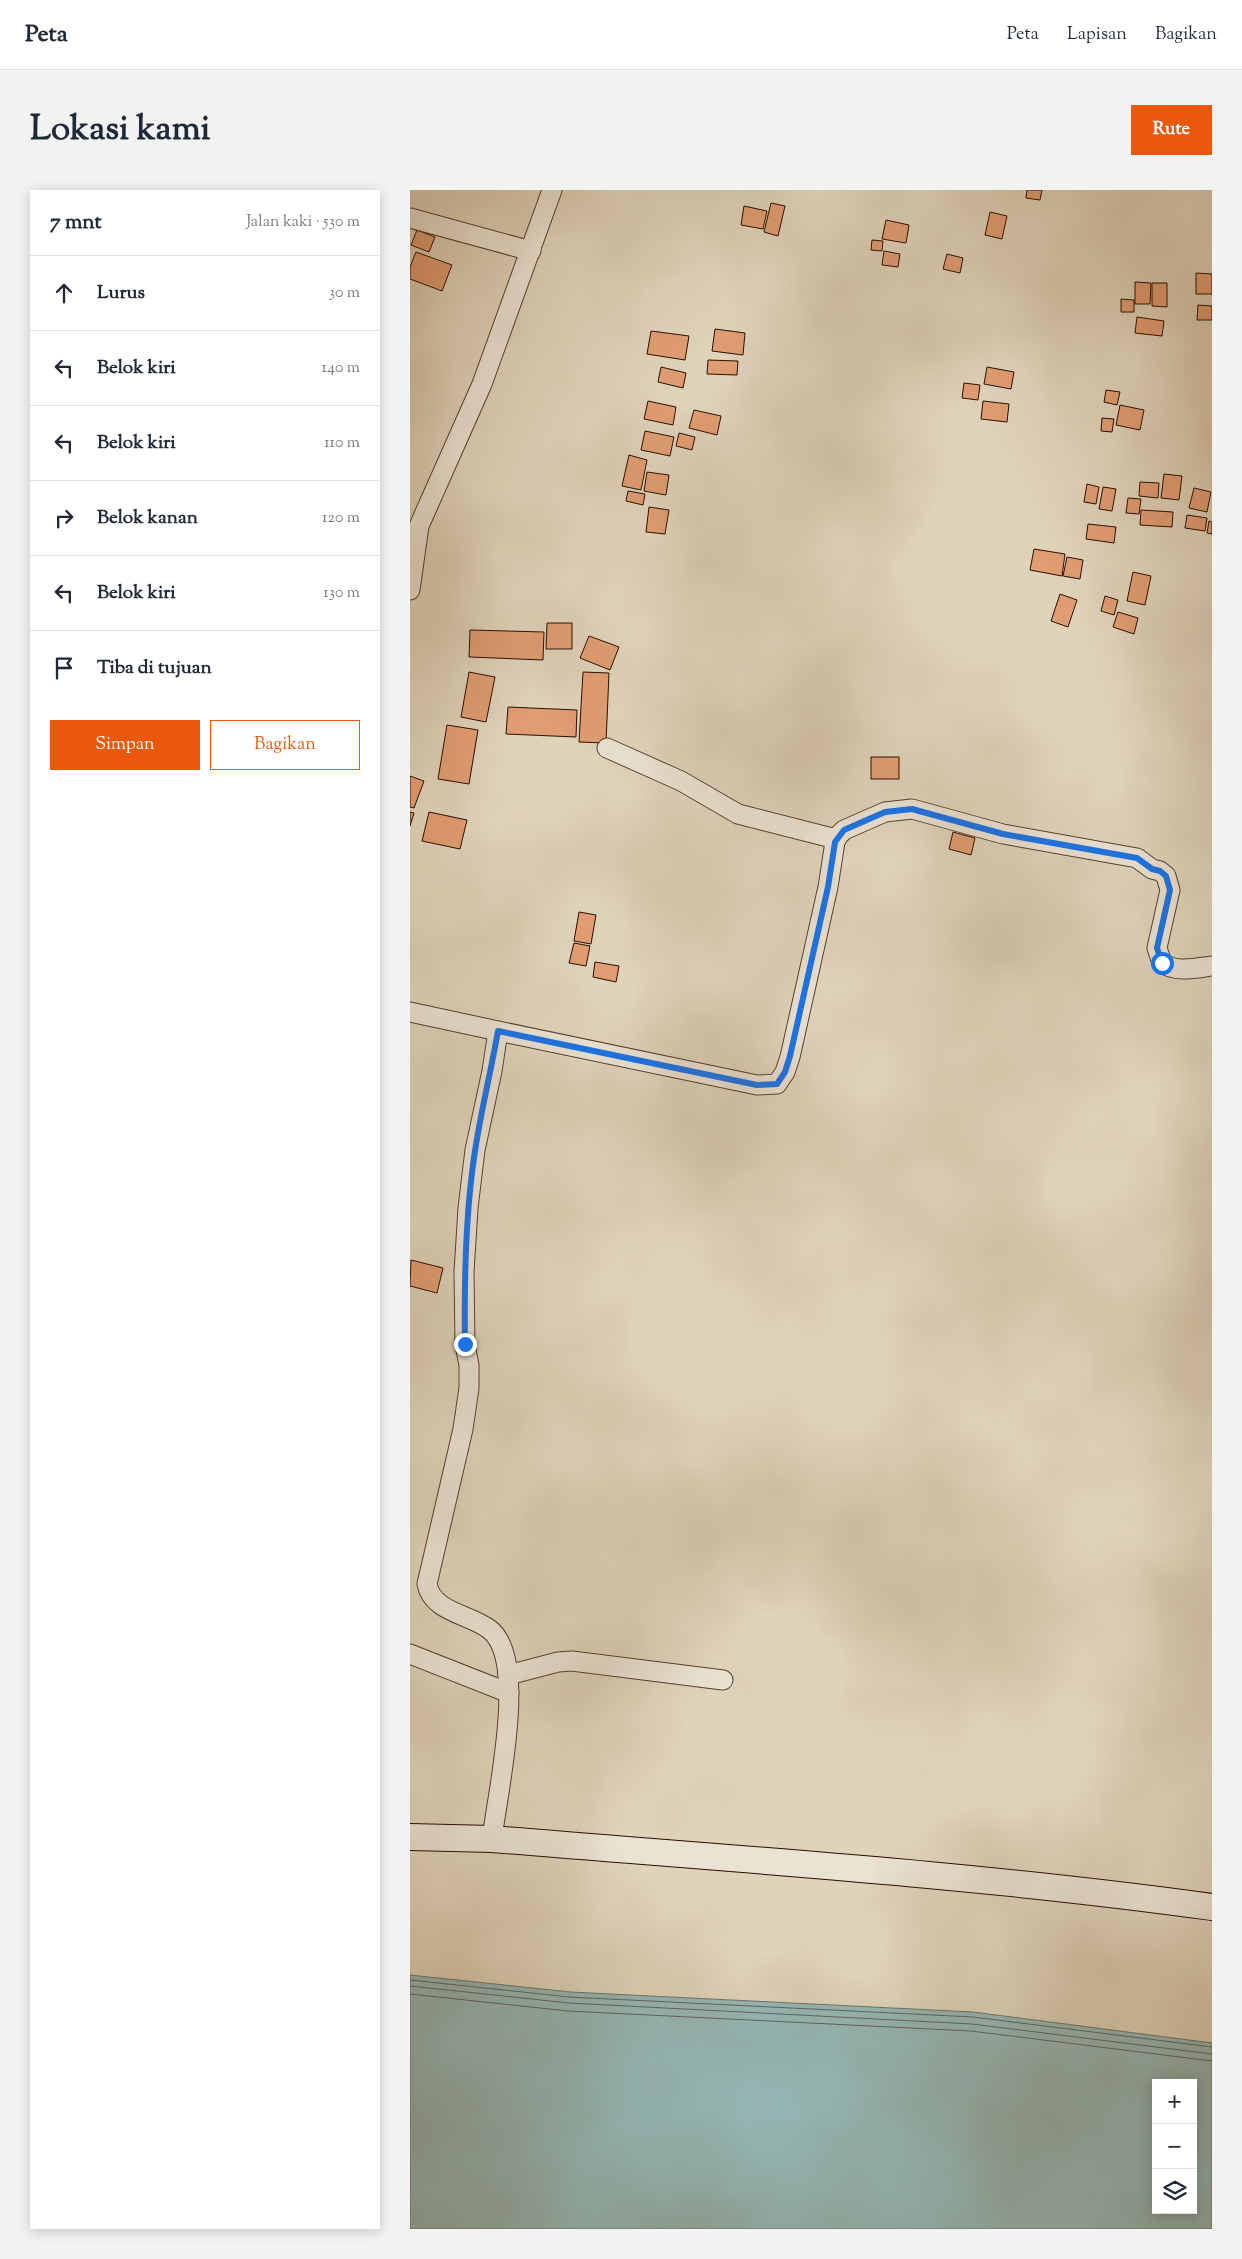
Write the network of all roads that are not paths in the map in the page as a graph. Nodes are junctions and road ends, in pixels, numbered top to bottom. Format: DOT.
graph roads {
  1 [pos="552,190"];
  2 [pos="410,218"];
  3 [pos="531,251"];
  4 [pos="410,590"];
  5 [pos="608,748"];
  6 [pos="836,839"];
  7 [pos="1212,966"];
  8 [pos="410,1012"];
  9 [pos="498,1031"];
  10 [pos="410,1654"];
  11 [pos="723,1680"];
  12 [pos="508,1684"];
  13 [pos="410,1837"];
  14 [pos="492,1839"];
  15 [pos="1212,1907"];
  1 -- 3 [label="street"];
  2 -- 3 [label="street"];
  3 -- 4 [label="street"];
  5 -- 6 [label="street"];
  6 -- 7 [label="street"];
  6 -- 9 [label="street"];
  8 -- 9 [label="street"];
  9 -- 12 [label="street"];
  10 -- 12 [label="street"];
  11 -- 12 [label="street"];
  12 -- 14 [label="street"];
  13 -- 14 [label="main road"];
  14 -- 15 [label="main road"];
}
